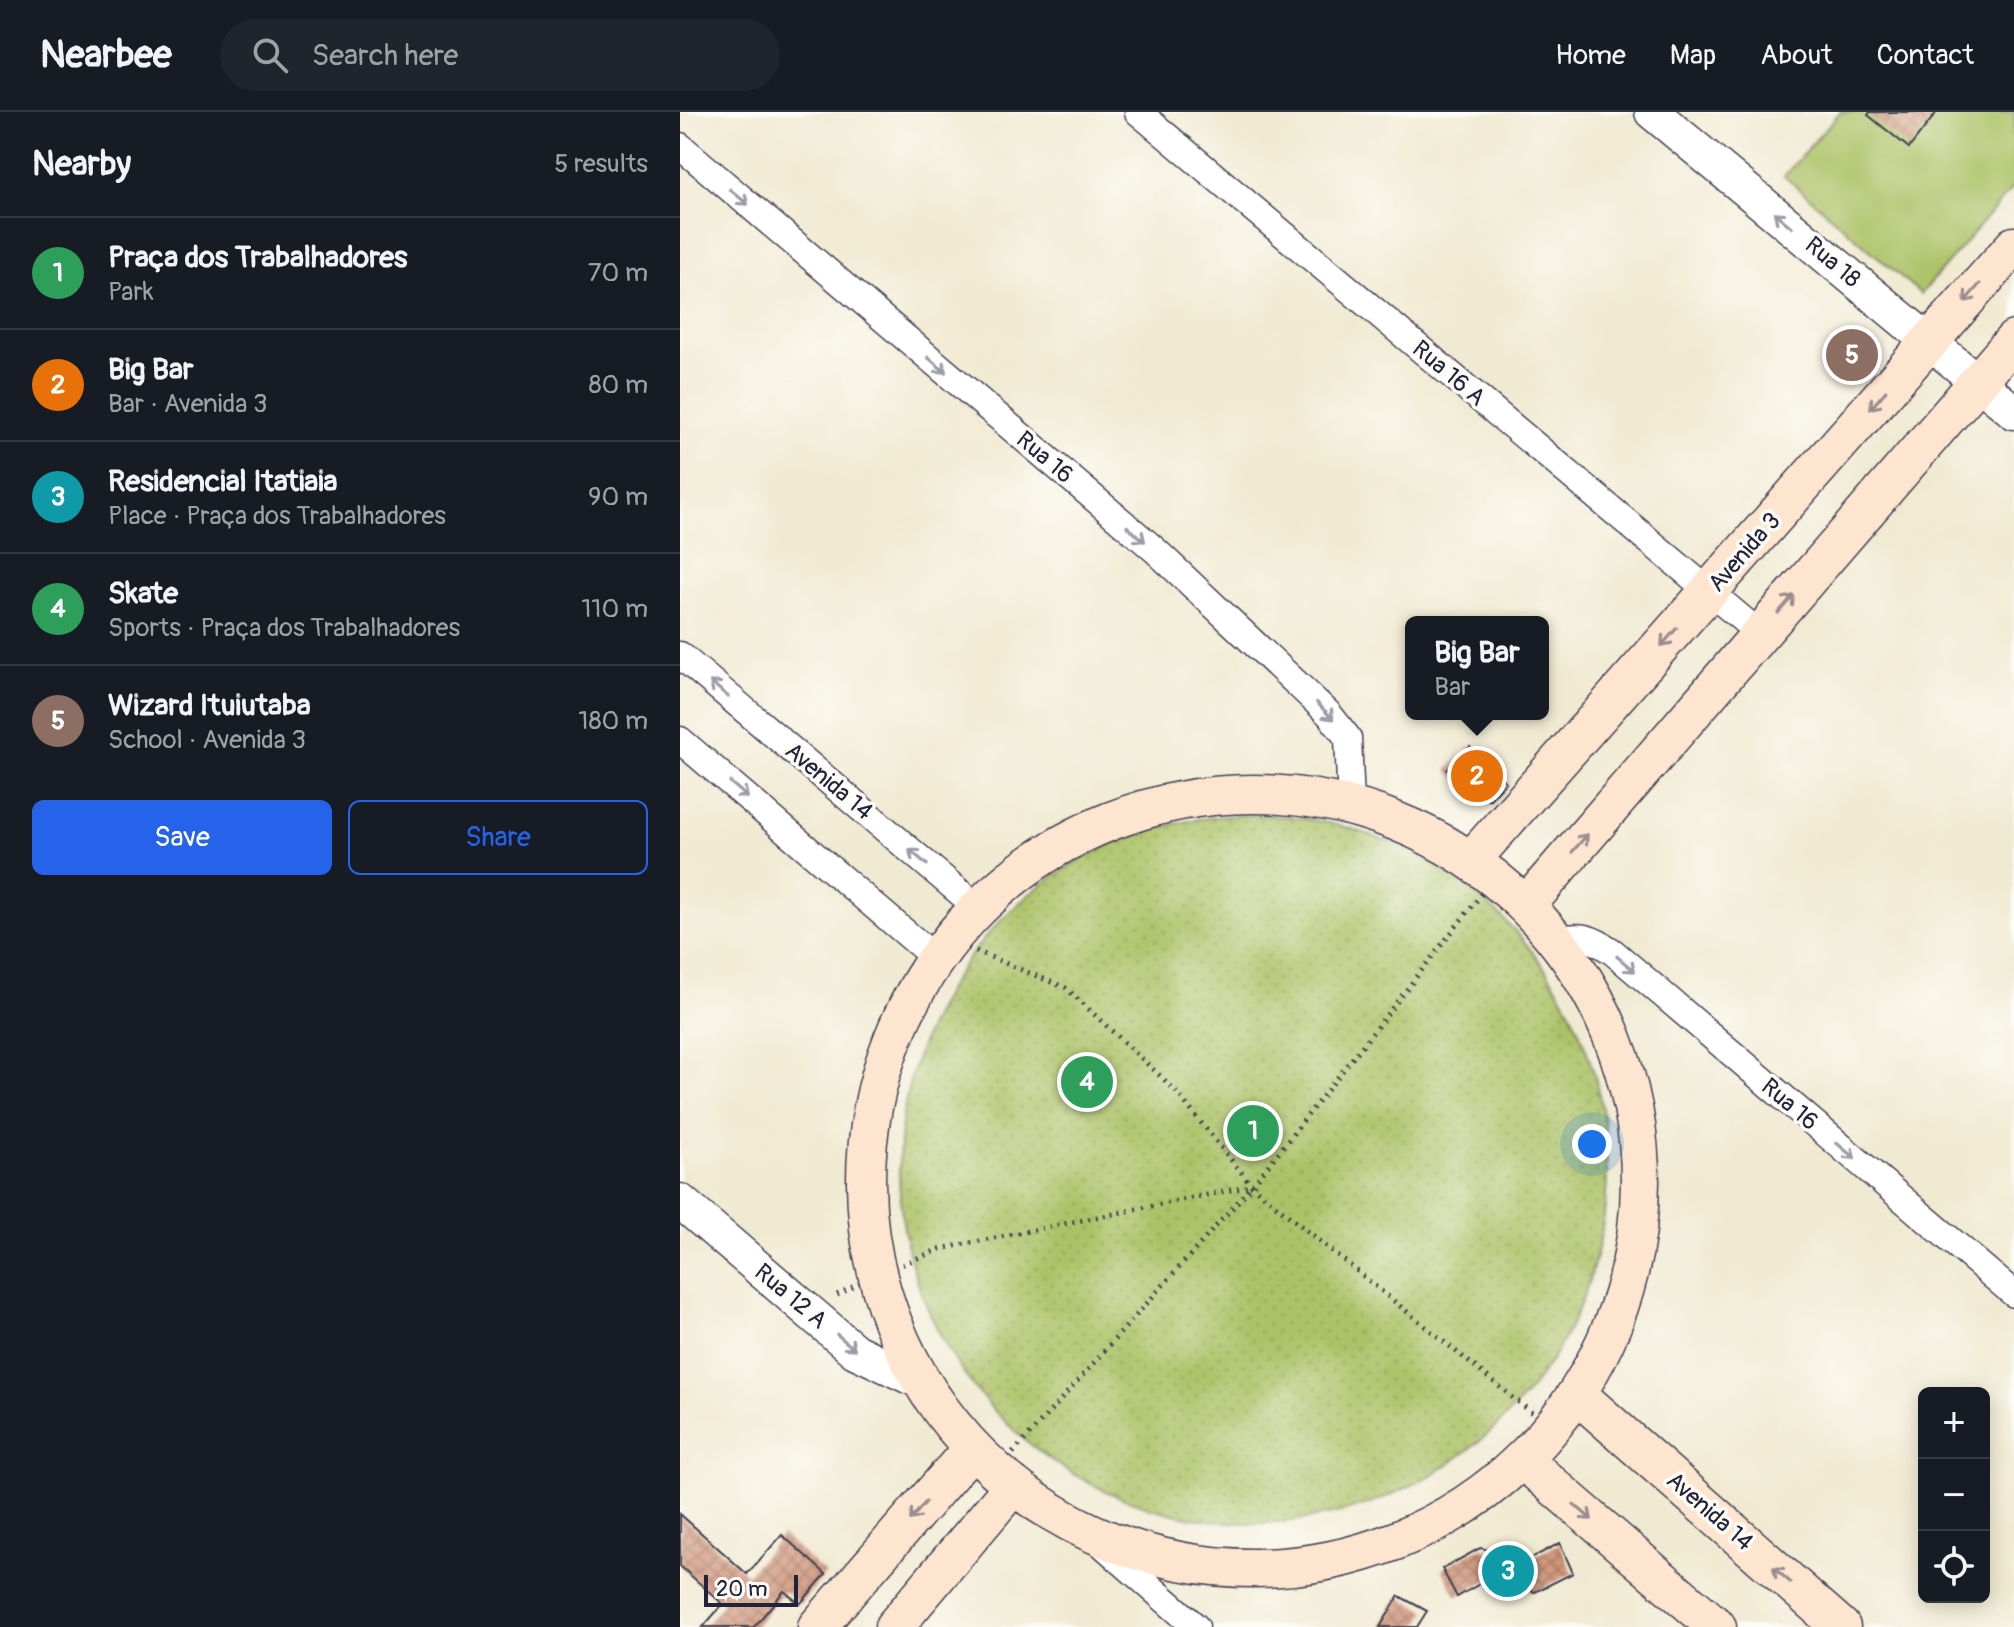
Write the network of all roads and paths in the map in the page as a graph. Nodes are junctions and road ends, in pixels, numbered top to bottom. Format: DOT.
graph roads {
  1 [pos="1138,112"];
  2 [pos="1652,112"];
  3 [pos="680,146"];
  4 [pos="2014,246"];
  5 [pos="2014,340"];
  6 [pos="1930,341"];
  7 [pos="1978,382"];
  8 [pos="2014,412"];
  9 [pos="1709,591"];
  10 [pos="1760,634"];
  11 [pos="680,655"];
  12 [pos="680,740"];
  13 [pos="1351,803"];
  14 [pos="1486,866"];
  15 [pos="1529,902"];
  16 [pos="977,907"];
  17 [pos="1557,939"];
  18 [pos="942,949"];
  19 [pos="1252,1186"];
  20 [pos="680,1201"];
  21 [pos="874,1276"];
  22 [pos="2014,1294"];
  23 [pos="808,1310"];
  24 [pos="910,1377"];
  25 [pos="1579,1396"];
  26 [pos="1553,1430"];
  27 [pos="1524,1461"];
  28 [pos="992,1471"];
  29 [pos="1095,1538"];
  30 [pos="817,1627"];
  31 [pos="894,1627"];
  32 [pos="1196,1627"];
  33 [pos="1717,1627"];
  34 [pos="1841,1627"];
  1 -- 9 [label="street, Rua 16 A"];
  6 -- 2 [label="street, Rua 18, one-way"];
  3 -- 13 [label="street, Rua 16, one-way"];
  4 -- 6 [label="main road, Avenida 3, one-way"];
  5 -- 7 [label="main road"];
  6 -- 7 [label="street, Rua 18"];
  6 -- 9 [label="main road, Avenida 3, one-way"];
  7 -- 8 [label="street, Rua 18"];
  10 -- 7 [label="main road, one-way"];
  9 -- 10 [label="street, Rua 16 A"];
  9 -- 14 [label="main road, Avenida 3, one-way"];
  15 -- 10 [label="main road, one-way"];
  16 -- 11 [label="street, Avenida 14, one-way"];
  12 -- 18 [label="street, one-way"];
  13 -- 14 [label="main road"];
  13 -- 16 [label="main road"];
  14 -- 15 [label="main road"];
  14 -- 19 [label="path"];
  15 -- 17 [label="main road"];
  16 -- 18 [label="main road"];
  17 -- 22 [label="street, Rua 16, one-way"];
  17 -- 25 [label="main road"];
  18 -- 19 [label="path"];
  18 -- 21 [label="main road"];
  19 -- 21 [label="path"];
  19 -- 26 [label="path"];
  19 -- 28 [label="path"];
  20 -- 23 [label="street, Rua 12 A"];
  21 -- 23 [label="path"];
  21 -- 24 [label="main road"];
  23 -- 24 [label="street, Rua 12 A, one-way"];
  24 -- 28 [label="main road"];
  25 -- 26 [label="main road"];
  34 -- 25 [label="main road, Avenida 14, one-way"];
  26 -- 27 [label="main road"];
  27 -- 29 [label="main road"];
  27 -- 33 [label="main road, one-way"];
  28 -- 29 [label="main road"];
  28 -- 30 [label="main road, one-way"];
  28 -- 31 [label="main road"];
  29 -- 32 [label="street"];
}
